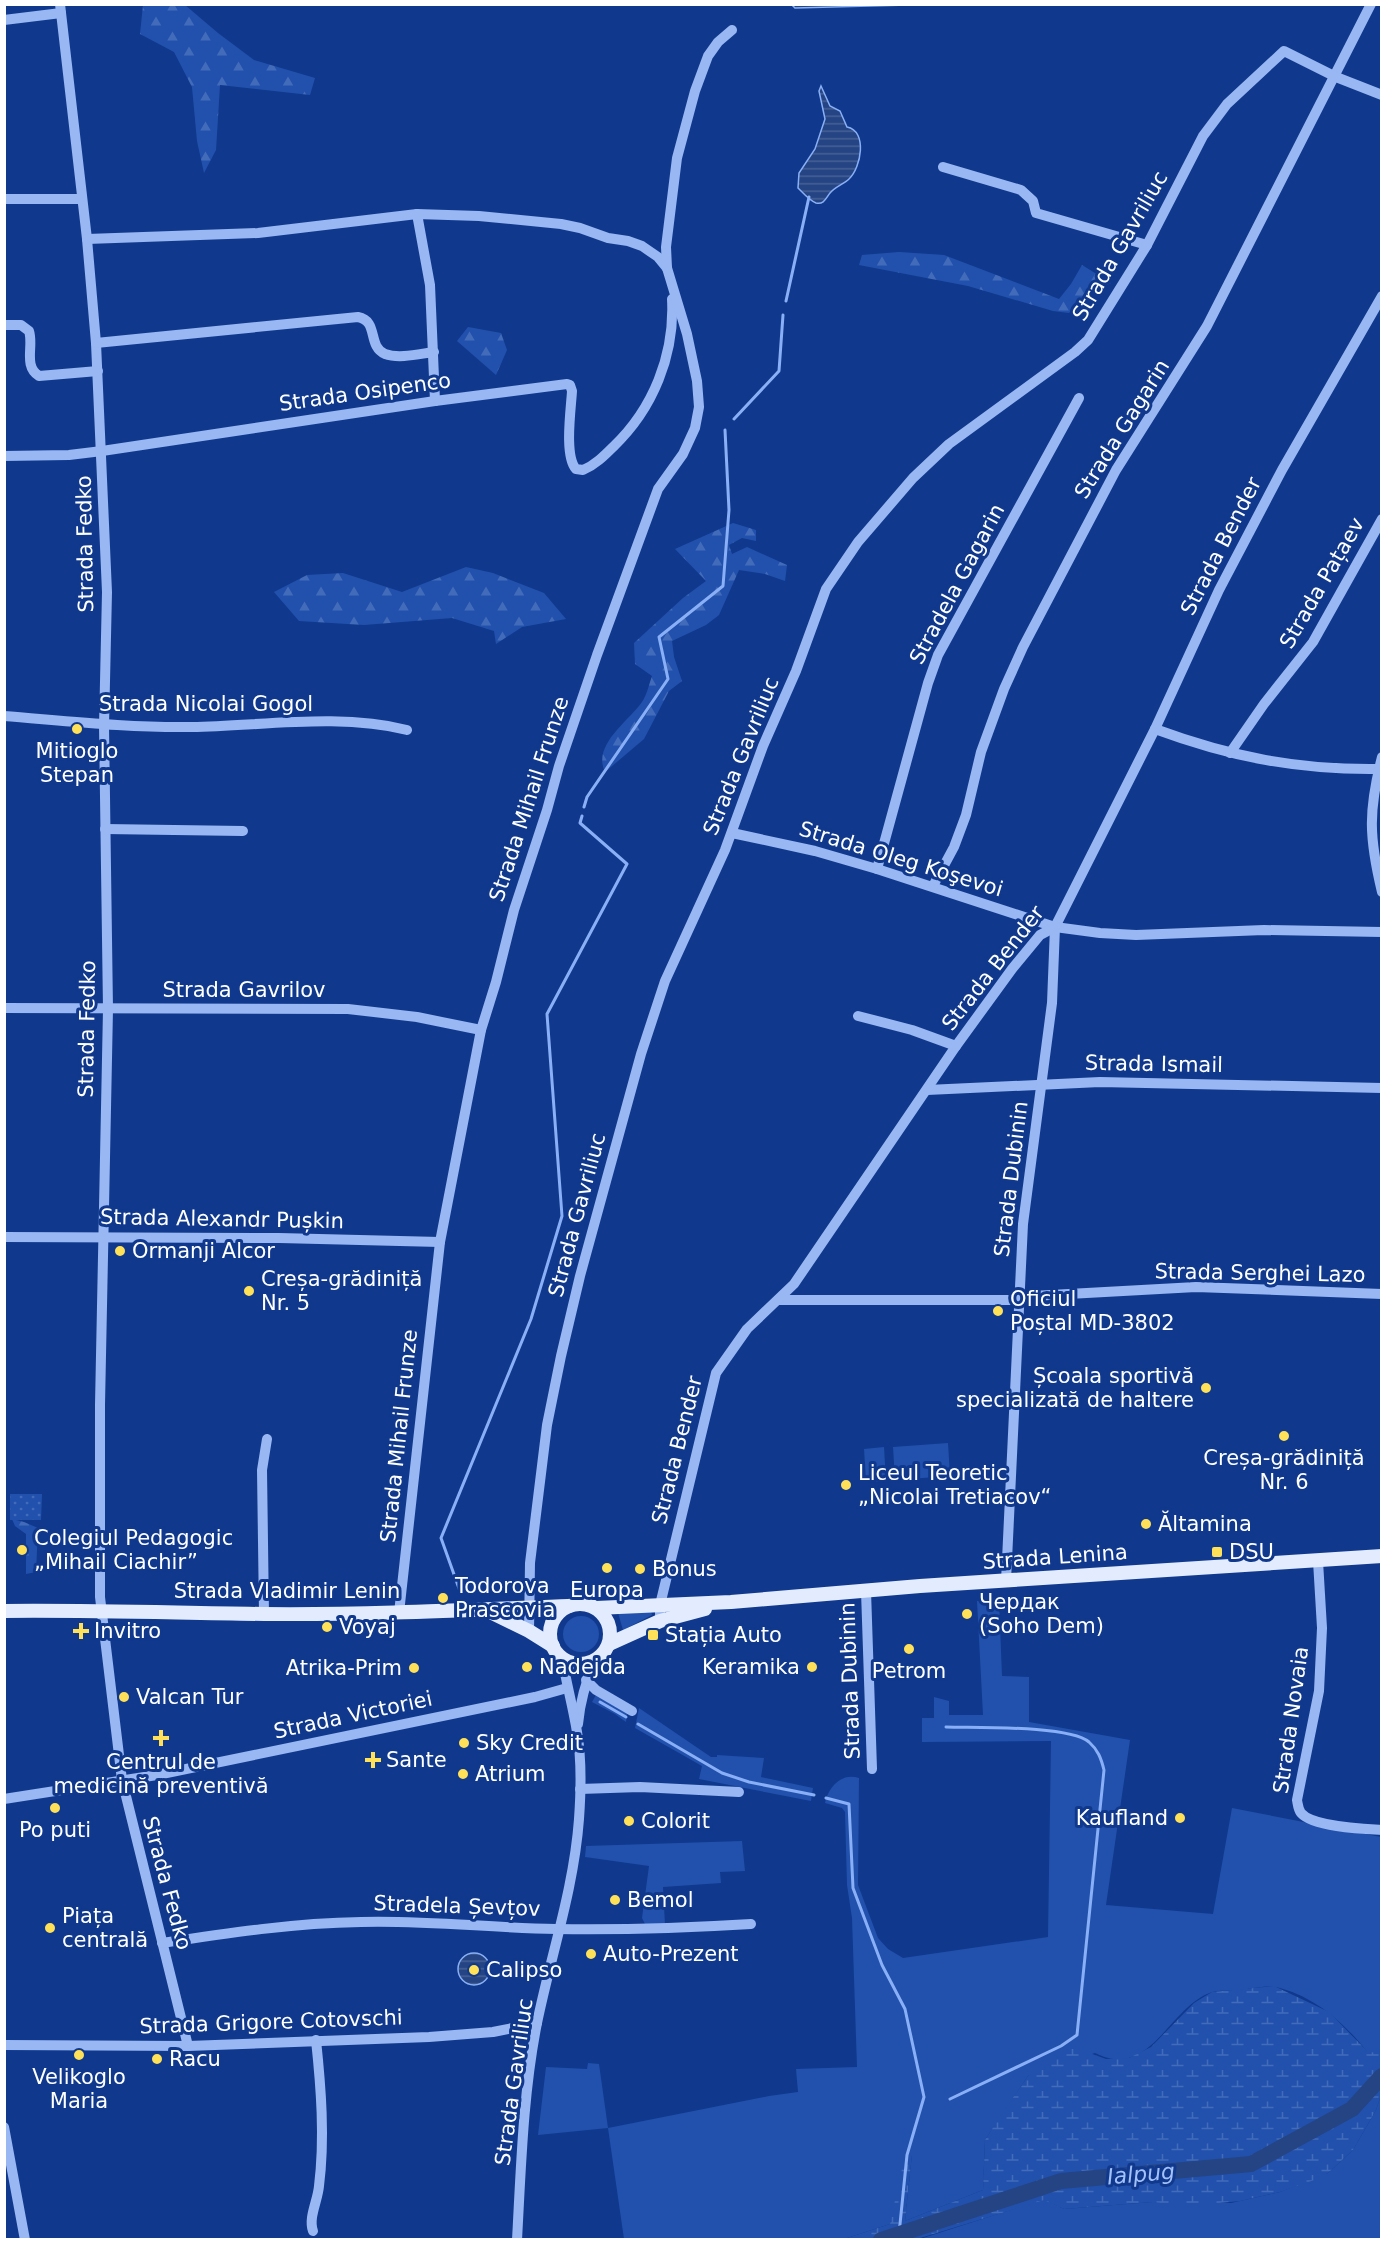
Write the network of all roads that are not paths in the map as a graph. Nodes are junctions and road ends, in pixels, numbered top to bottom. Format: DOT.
graph roads {
  1 [pos="1371,4"];
  2 [pos="61,9"];
  3 [pos="4,20"];
  4 [pos="732,30"];
  5 [pos="1336,77"];
  6 [pos="1382,95"];
  7 [pos="943,167"];
  8 [pos="4,199"];
  9 [pos="82,199"];
  10 [pos="417,214"];
  11 [pos="87,239"];
  12 [pos="1147,245"];
  13 [pos="667,268"];
  14 [pos="672,287"];
  15 [pos="1382,296"];
  16 [pos="4,325"];
  17 [pos="96,343"];
  18 [pos="434,351"];
  19 [pos="98,371"];
  20 [pos="1079,398"];
  21 [pos="435,401"];
  22 [pos="102,451"];
  23 [pos="4,456"];
  24 [pos="1382,519"];
  25 [pos="4,716"];
  26 [pos="104,726"];
  27 [pos="1155,729"];
  28 [pos="407,730"];
  29 [pos="1230,753"];
  30 [pos="1382,756"];
  31 [pos="1378,770"];
  32 [pos="1377,802"];
  33 [pos="105,829"];
  34 [pos="243,831"];
  35 [pos="732,833"];
  36 [pos="877,869"];
  37 [pos="933,886"];
  38 [pos="1382,892"];
  39 [pos="1055,927"];
  40 [pos="1382,932"];
  41 [pos="4,1008"];
  42 [pos="108,1009"];
  43 [pos="858,1016"];
  44 [pos="482,1030"];
  45 [pos="956,1046"];
  46 [pos="1043,1083"];
  47 [pos="1382,1088"];
  48 [pos="927,1090"];
  49 [pos="4,1237"];
  50 [pos="103,1238"];
  51 [pos="440,1242"];
  52 [pos="1382,1294"];
  53 [pos="778,1300"];
  54 [pos="1018,1300"];
  55 [pos="267,1439"];
  56 [pos="1382,1556"];
  57 [pos="1318,1561"];
  58 [pos="1006,1581"];
  59 [pos="866,1591"];
  60 [pos="731,1602"];
  61 [pos="660,1605"];
  62 [pos="569,1606"];
  63 [pos="530,1608"];
  64 [pos="596,1608"];
  65 [pos="101,1609"];
  66 [pos="484,1610"];
  67 [pos="4,1611"];
  68 [pos="399,1613"];
  69 [pos="264,1614"];
  70 [pos="660,1621"];
  71 [pos="529,1631"];
  72 [pos="609,1644"];
  73 [pos="557,1651"];
  74 [pos="595,1660"];
  75 [pos="586,1680"];
  76 [pos="567,1688"];
  77 [pos="632,1711"];
  78 [pos="577,1733"];
  79 [pos="873,1769"];
  80 [pos="122,1780"];
  81 [pos="580,1789"];
  82 [pos="739,1792"];
  83 [pos="4,1799"];
  84 [pos="1382,1830"];
  85 [pos="751,1924"];
  86 [pos="558,1930"];
  87 [pos="162,1943"];
  88 [pos="537,2023"];
  89 [pos="316,2040"];
  90 [pos="4,2045"];
  91 [pos="188,2046"];
  92 [pos="4,2127"];
  93 [pos="313,2232"];
  94 [pos="25,2240"];
  95 [pos="518,2240"];
  1 -- 5 [label="street, Strada Gagarin"];
  2 -- 3 [label="street"];
  2 -- 9 [label="street, Strada Fedko"];
  4 -- 13 [label="street, Strada Mihail Frunze"];
  5 -- 6 [label="street"];
  5 -- 12 [label="street, Strada Gavriliuc"];
  5 -- 37 [label="street, Strada Gagarin"];
  7 -- 12 [label="street"];
  8 -- 9 [label="street"];
  9 -- 11 [label="street, Strada Fedko"];
  10 -- 11 [label="street"];
  10 -- 13 [label="street"];
  10 -- 18 [label="street"];
  11 -- 17 [label="street, Strada Fedko"];
  12 -- 35 [label="street, Strada Gavriliuc"];
  13 -- 14 [label="street, Strada Mihail Frunze"];
  14 -- 21 [label="street, Strada Osipenco"];
  14 -- 44 [label="street, Strada Mihail Frunze"];
  15 -- 27 [label="street, Strada Bender"];
  16 -- 19 [label="street"];
  17 -- 18 [label="street"];
  17 -- 19 [label="street, Strada Fedko"];
  18 -- 21 [label="street"];
  19 -- 22 [label="street, Strada Fedko"];
  20 -- 36 [label="street, Stradela Gagarin"];
  21 -- 22 [label="street, Strada Osipenco"];
  22 -- 23 [label="street, Strada Osipenco"];
  22 -- 26 [label="street, Strada Fedko"];
  24 -- 29 [label="street, Strada Pațaev"];
  25 -- 26 [label="street, Strada Nicolai Gogol"];
  26 -- 28 [label="street, Strada Nicolai Gogol"];
  26 -- 33 [label="street, Strada Fedko"];
  27 -- 29 [label="street"];
  27 -- 39 [label="street, Strada Bender"];
  29 -- 31 [label="street"];
  30 -- 31 [label="street"];
  31 -- 32 [label="street"];
  32 -- 38 [label="street"];
  33 -- 34 [label="street"];
  33 -- 42 [label="street, Strada Fedko"];
  35 -- 36 [label="street, Strada Oleg Koşevoi"];
  35 -- 63 [label="street, Strada Gavriliuc"];
  36 -- 37 [label="street, Strada Oleg Koşevoi"];
  37 -- 39 [label="street, Strada Oleg Koşevoi"];
  39 -- 40 [label="street, Strada Oleg Koşevoi"];
  39 -- 45 [label="street, Strada Bender"];
  39 -- 46 [label="street, Strada Dubinin"];
  41 -- 42 [label="street, Strada Gavrilov"];
  42 -- 44 [label="street, Strada Gavrilov"];
  42 -- 50 [label="street, Strada Fedko"];
  43 -- 45 [label="street"];
  44 -- 51 [label="street, Strada Mihail Frunze"];
  45 -- 48 [label="street, Strada Bender"];
  46 -- 47 [label="street, Strada Ismail"];
  46 -- 48 [label="street, Strada Ismail"];
  46 -- 54 [label="street, Strada Dubinin"];
  48 -- 53 [label="street, Strada Bender"];
  49 -- 50 [label="street, Strada Alexandr Pușkin"];
  50 -- 51 [label="street, Strada Alexandr Pușkin"];
  50 -- 65 [label="street, Strada Fedko"];
  51 -- 68 [label="street, Strada Mihail Frunze"];
  52 -- 54 [label="street, Strada Serghei Lazo"];
  53 -- 54 [label="street, Strada Serghei Lazo"];
  53 -- 61 [label="street, Strada Bender"];
  54 -- 58 [label="street, Strada Dubinin"];
  55 -- 69 [label="street"];
  56 -- 57 [label="main road, Strada Lenina"];
  57 -- 58 [label="main road, Strada Lenina"];
  57 -- 84 [label="street, Strada Novaia"];
  58 -- 59 [label="main road, Strada Lenina"];
  59 -- 60 [label="main road, Strada Lenina"];
  59 -- 79 [label="street, Strada Dubinin"];
  60 -- 61 [label="main road"];
  60 -- 70 [label="main road"];
  61 -- 64 [label="main road"];
  61 -- 70 [label="street, Strada Bender"];
  62 -- 63 [label="main road, Strada Vladimir Lenin"];
  62 -- 64 [label="main road"];
  62 -- 73 [label="main road"];
  63 -- 66 [label="main road, Strada Vladimir Lenin"];
  63 -- 71 [label="street, Strada Gavriliuc"];
  64 -- 72 [label="main road"];
  65 -- 67 [label="main road, Strada Vladimir Lenin"];
  65 -- 69 [label="main road, Strada Vladimir Lenin"];
  65 -- 80 [label="street, Strada Fedko"];
  66 -- 68 [label="main road, Strada Vladimir Lenin"];
  66 -- 71 [label="main road"];
  68 -- 69 [label="main road, Strada Vladimir Lenin"];
  70 -- 72 [label="main road"];
  71 -- 73 [label="main road"];
  72 -- 74 [label="main road"];
  73 -- 74 [label="main road"];
  73 -- 76 [label="street, Strada Gavriliuc"];
  74 -- 75 [label="street, Strada Gavriliuc"];
  75 -- 77 [label="street"];
  75 -- 78 [label="street, Strada Gavriliuc"];
  76 -- 78 [label="street, Strada Gavriliuc"];
  76 -- 80 [label="street, Strada Victoriei"];
  78 -- 81 [label="street, Strada Gavriliuc"];
  80 -- 83 [label="street, Strada Victoriei"];
  80 -- 87 [label="street, Strada Fedko"];
  81 -- 82 [label="street"];
  81 -- 86 [label="street, Strada Gavriliuc"];
  85 -- 86 [label="street, Stradela Șevțov"];
  86 -- 87 [label="street, Stradela Șevțov"];
  86 -- 88 [label="street, Strada Gavriliuc"];
  87 -- 91 [label="street, Strada Fedko"];
  88 -- 89 [label="street, Strada Grigore Cotovschi"];
  88 -- 95 [label="street, Strada Gavriliuc"];
  89 -- 91 [label="street, Strada Grigore Cotovschi"];
  89 -- 93 [label="street"];
  90 -- 91 [label="street, Strada Grigore Cotovschi"];
  92 -- 94 [label="street"];
}
